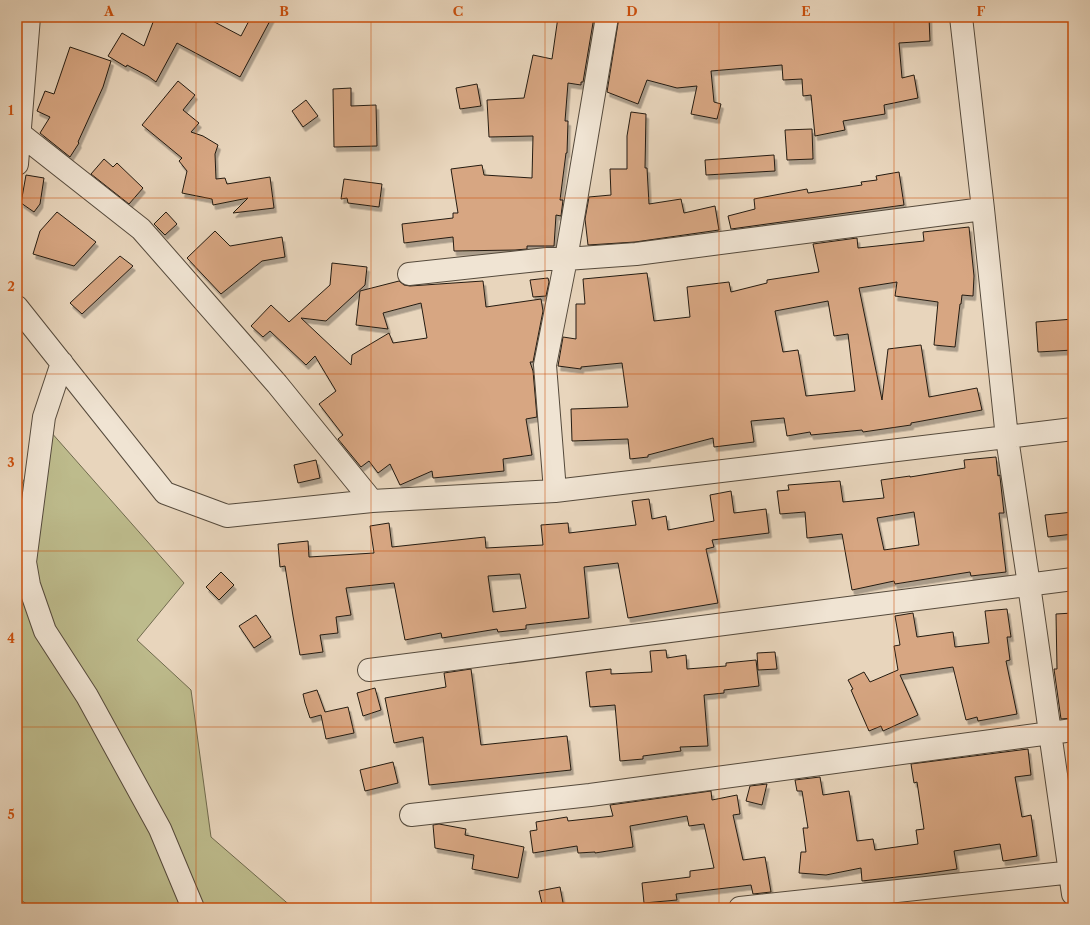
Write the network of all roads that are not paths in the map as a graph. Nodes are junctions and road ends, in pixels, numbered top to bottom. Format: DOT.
graph roads {
  1 [pos="29,17"];
  2 [pos="607,17"];
  3 [pos="961,17"];
  4 [pos="20,133"];
  5 [pos="17,164"];
  6 [pos="983,209"];
  7 [pos="566,259"];
  8 [pos="409,274"];
  9 [pos="17,306"];
  10 [pos="62,363"];
  11 [pos="1073,430"];
  12 [pos="1007,438"];
  13 [pos="555,491"];
  14 [pos="372,501"];
  15 [pos="1073,579"];
  16 [pos="1029,584"];
  17 [pos="369,670"];
  18 [pos="1073,730"];
  19 [pos="1051,733"];
  20 [pos="411,815"];
  21 [pos="1072,872"];
  22 [pos="1073,894"];
  23 [pos="193,908"];
  24 [pos="740,908"];
  1 -- 4 [label="street"];
  2 -- 7 [label="street"];
  3 -- 6 [label="street"];
  4 -- 5 [label="street"];
  4 -- 14 [label="street"];
  6 -- 7 [label="street"];
  6 -- 12 [label="street"];
  7 -- 8 [label="street"];
  7 -- 13 [label="street"];
  9 -- 10 [label="street"];
  10 -- 14 [label="street"];
  10 -- 23 [label="street"];
  11 -- 12 [label="street"];
  12 -- 13 [label="street"];
  12 -- 16 [label="street"];
  13 -- 14 [label="street"];
  15 -- 16 [label="street"];
  16 -- 17 [label="street"];
  16 -- 19 [label="street"];
  18 -- 19 [label="street"];
  19 -- 20 [label="street"];
  19 -- 21 [label="street"];
  21 -- 22 [label="street"];
  21 -- 24 [label="street"];
}
